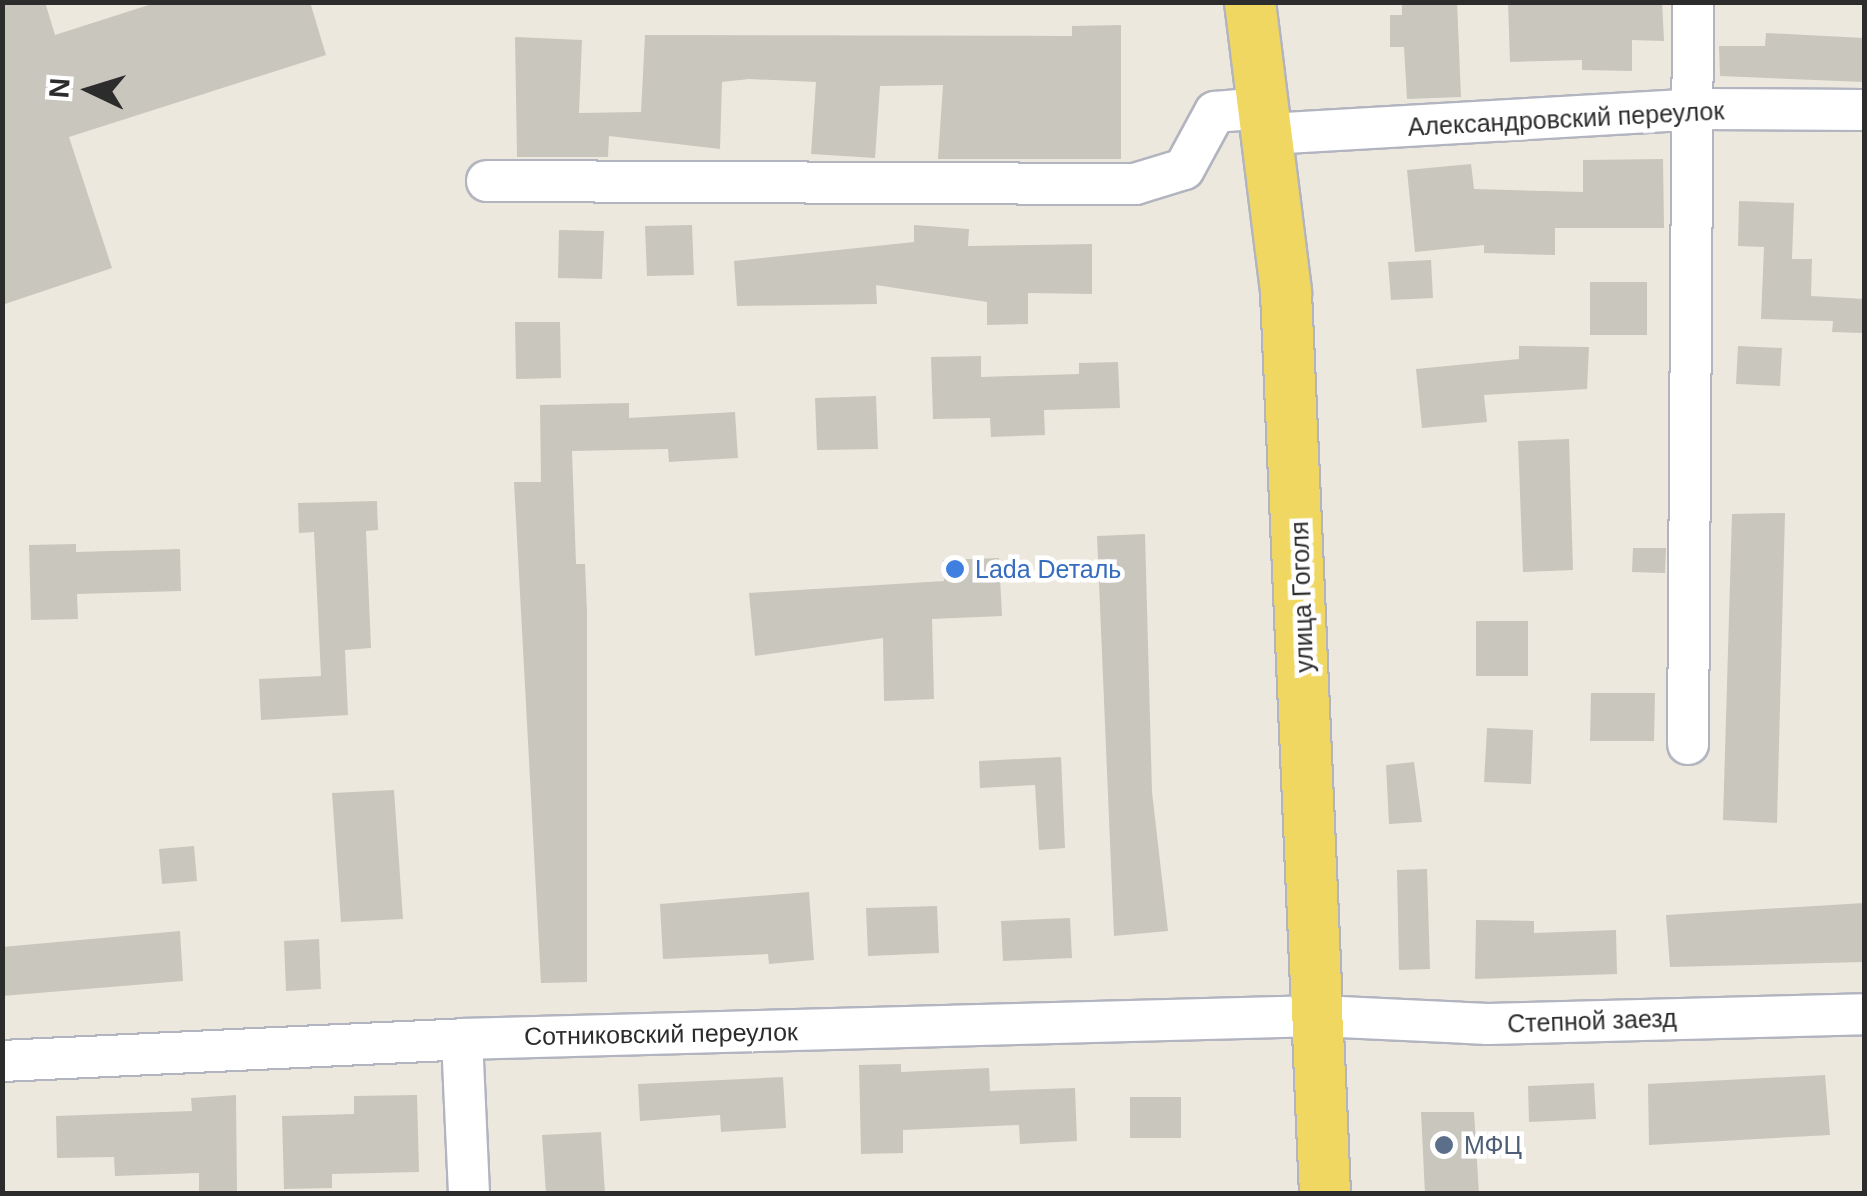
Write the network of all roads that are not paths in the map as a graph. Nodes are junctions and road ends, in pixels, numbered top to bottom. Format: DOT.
graph roads {
  1 [pos="1250,2"];
  2 [pos="1693,2"];
  3 [pos="1696,110"];
  4 [pos="1864,110"];
  5 [pos="1266,121"];
  6 [pos="487,181"];
  7 [pos="1688,744"];
  8 [pos="1864,1014"];
  9 [pos="1319,1016"];
  10 [pos="462,1039"];
  11 [pos="2,1061"];
  12 [pos="468,1194"];
  13 [pos="1325,1194"];
  1 -- 5 [label="main road, улица Гоголя"];
  2 -- 3 [label="street"];
  3 -- 4 [label="street, Александровский переулок"];
  3 -- 5 [label="street, Александровский переулок"];
  3 -- 7 [label="street"];
  5 -- 6 [label="street, Александровский переулок"];
  5 -- 9 [label="main road, улица Гоголя"];
  8 -- 9 [label="street, Степной заезд"];
  9 -- 10 [label="street, Сотниковский переулок"];
  9 -- 13 [label="main road, улица Гоголя"];
  10 -- 11 [label="street, Сотниковский переулок"];
  10 -- 12 [label="street"];
}
